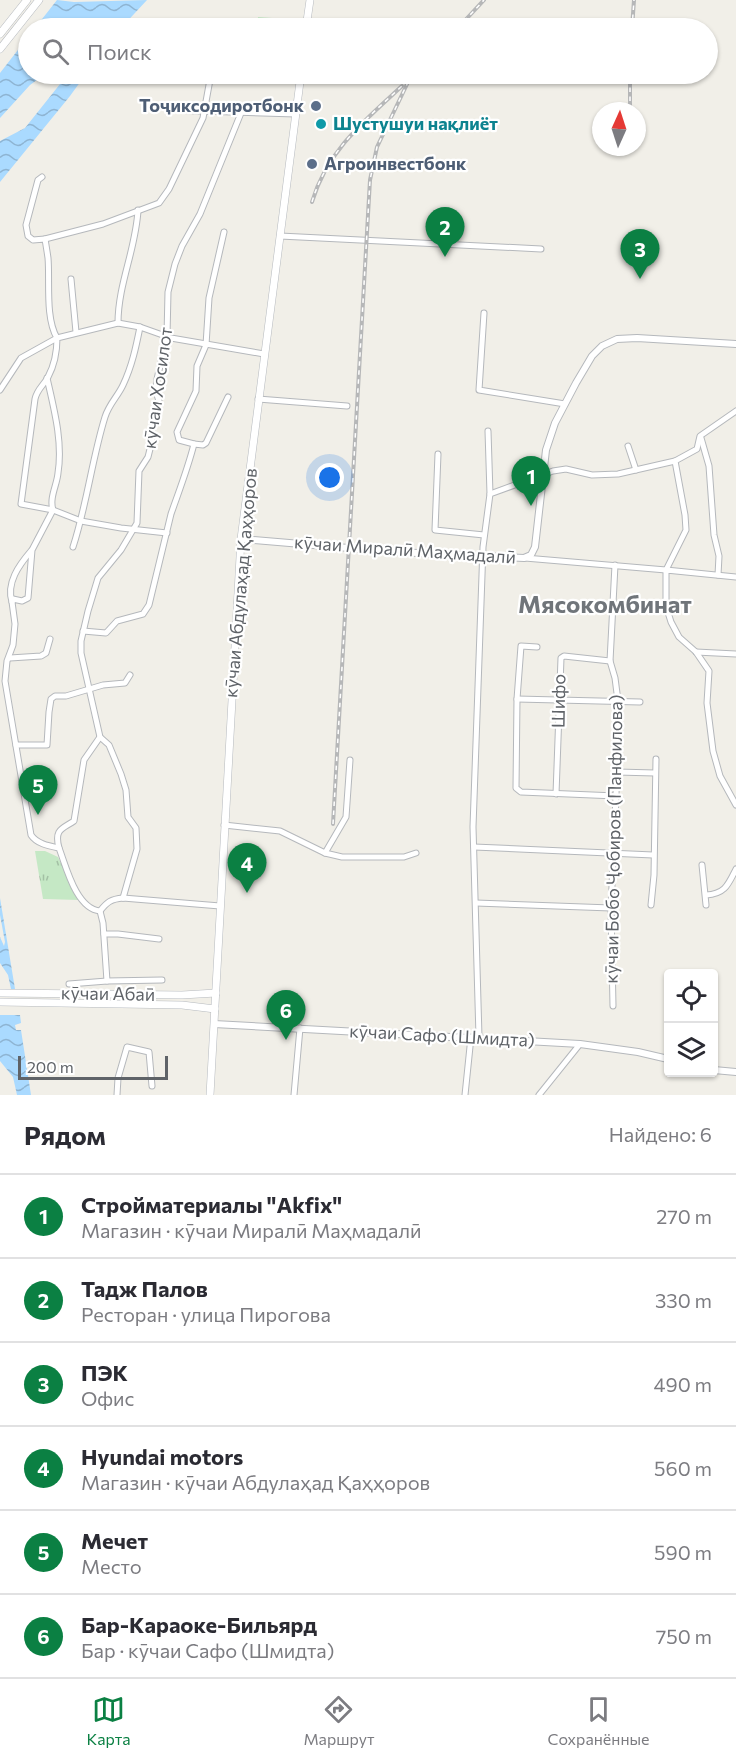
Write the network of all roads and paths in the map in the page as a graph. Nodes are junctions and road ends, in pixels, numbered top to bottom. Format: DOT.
graph roads {
  1 [pos="27,0"];
  2 [pos="39,0"];
  3 [pos="310,0"];
  4 [pos="25,18"];
  5 [pos="307,18"];
  6 [pos="18,26"];
  7 [pos="0,34"];
  8 [pos="0,49"];
  9 [pos="210,84"];
  10 [pos="300,84"];
  11 [pos="168,110"];
  12 [pos="204,111"];
  13 [pos="241,113"];
  14 [pos="296,114"];
  15 [pos="42,177"];
  16 [pos="138,210"];
  17 [pos="224,232"];
  18 [pos="280,236"];
  19 [pos="45,239"];
  20 [pos="541,249"];
  21 [pos="71,279"];
  22 [pos="484,313"];
  23 [pos="118,324"];
  24 [pos="140,327"];
  25 [pos="76,332"];
  26 [pos="167,336"];
  27 [pos="57,338"];
  28 [pos="736,344"];
  29 [pos="206,345"];
  30 [pos="264,354"];
  31 [pos="47,378"];
  32 [pos="0,390"];
  33 [pos="228,397"];
  34 [pos="258,399"];
  35 [pos="565,404"];
  36 [pos="347,406"];
  37 [pos="736,411"];
  38 [pos="489,431"];
  39 [pos="700,436"];
  40 [pos="194,444"];
  41 [pos="628,446"];
  42 [pos="438,454"];
  43 [pos="675,461"];
  44 [pos="636,470"];
  45 [pos="544,474"];
  46 [pos="490,494"];
  47 [pos="53,510"];
  48 [pos="81,521"];
  49 [pos="132,529"];
  50 [pos="167,533"];
  51 [pos="484,535"];
  52 [pos="241,539"];
  53 [pos="74,547"];
  54 [pos="32,550"];
  55 [pos="483,557"];
  56 [pos="524,558"];
  57 [pos="615,565"];
  58 [pos="666,570"];
  59 [pos="718,575"];
  60 [pos="736,577"];
  61 [pos="12,602"];
  62 [pos="83,631"];
  63 [pos="50,639"];
  64 [pos="537,647"];
  65 [pos="696,652"];
  66 [pos="736,654"];
  67 [pos="10,658"];
  68 [pos="610,661"];
  69 [pos="130,675"];
  70 [pos="89,689"];
  71 [pos="517,699"];
  72 [pos="560,701"];
  73 [pos="618,701"];
  74 [pos="640,702"];
  75 [pos="100,737"];
  76 [pos="16,745"];
  77 [pos="656,759"];
  78 [pos="350,760"];
  79 [pos="617,772"];
  80 [pos="655,773"];
  81 [pos="556,794"];
  82 [pos="616,796"];
  83 [pos="736,806"];
  84 [pos="224,825"];
  85 [pos="474,847"];
  86 [pos="59,848"];
  87 [pos="325,853"];
  88 [pos="416,853"];
  89 [pos="614,855"];
  90 [pos="653,855"];
  91 [pos="702,864"];
  92 [pos="736,869"];
  93 [pos="706,895"];
  94 [pos="123,898"];
  95 [pos="476,903"];
  96 [pos="651,905"];
  97 [pos="706,905"];
  98 [pos="220,906"];
  99 [pos="610,908"];
  100 [pos="100,911"];
  101 [pos="104,934"];
  102 [pos="159,939"];
  103 [pos="162,980"];
  104 [pos="107,981"];
  105 [pos="69,984"];
  106 [pos="0,993"];
  107 [pos="216,993"];
  108 [pos="0,1002"];
  109 [pos="612,1006"];
  110 [pos="215,1009"];
  111 [pos="214,1024"];
  112 [pos="300,1028"];
  113 [pos="471,1037"];
  114 [pos="479,1037"];
  115 [pos="580,1044"];
  116 [pos="664,1058"];
  117 [pos="718,1070"];
  118 [pos="736,1072"];
  119 [pos="152,1086"];
  120 [pos="117,1095"];
  121 [pos="210,1095"];
  122 [pos="294,1095"];
  123 [pos="465,1095"];
  124 [pos="539,1095"];
  1 -- 7 [label="main road"];
  2 -- 4 [label="main road"];
  3 -- 5 [label="main road"];
  6 -- 8 [label="main road"];
  9 -- 12 [label="street"];
  10 -- 14 [label="main road, кӯчаи Абдулаҳад Қаҳҳоров"];
  11 -- 12 [label="street"];
  12 -- 13 [label="street"];
  12 -- 16 [label="street"];
  13 -- 14 [label="street"];
  13 -- 26 [label="street, кӯчаи Хосилот"];
  14 -- 18 [label="main road, кӯчаи Абдулаҳад Қаҳҳоров"];
  15 -- 19 [label="street"];
  16 -- 19 [label="street"];
  16 -- 23 [label="street"];
  17 -- 29 [label="street"];
  18 -- 20 [label="street"];
  18 -- 30 [label="main road, кӯчаи Абдулаҳад Қаҳҳоров"];
  19 -- 27 [label="street"];
  21 -- 25 [label="street"];
  22 -- 35 [label="street"];
  23 -- 24 [label="street"];
  23 -- 25 [label="street"];
  24 -- 26 [label="street"];
  24 -- 48 [label="street"];
  25 -- 27 [label="street"];
  26 -- 29 [label="street"];
  26 -- 49 [label="street, кӯчаи Хосилот"];
  27 -- 31 [label="street"];
  27 -- 32 [label="street"];
  28 -- 35 [label="street, кӯчаи Миралӣ Маҳмадалӣ"];
  29 -- 30 [label="street"];
  29 -- 40 [label="street"];
  30 -- 34 [label="main road, кӯчаи Абдулаҳад Қаҳҳоров"];
  31 -- 47 [label="street"];
  31 -- 47 [label="street"];
  33 -- 40 [label="street"];
  34 -- 36 [label="street"];
  34 -- 52 [label="main road, кӯчаи Абдулаҳад Қаҳҳоров"];
  35 -- 45 [label="street, кӯчаи Миралӣ Маҳмадалӣ"];
  37 -- 39 [label="street"];
  38 -- 46 [label="street"];
  39 -- 43 [label="street"];
  39 -- 59 [label="street"];
  40 -- 50 [label="street"];
  41 -- 44 [label="street"];
  42 -- 51 [label="street"];
  43 -- 44 [label="street"];
  43 -- 58 [label="street"];
  44 -- 45 [label="street"];
  45 -- 46 [label="street"];
  45 -- 56 [label="street, кӯчаи Миралӣ Маҳмадалӣ"];
  46 -- 51 [label="street"];
  47 -- 48 [label="street"];
  47 -- 54 [label="street"];
  48 -- 49 [label="street"];
  48 -- 53 [label="street"];
  49 -- 50 [label="street"];
  49 -- 62 [label="street, кӯчаи Хосилот"];
  50 -- 62 [label="street"];
  51 -- 55 [label="street"];
  52 -- 55 [label="street, кӯчаи Миралӣ Маҳмадалӣ"];
  52 -- 84 [label="main road, кӯчаи Абдулаҳад Қаҳҳоров"];
  54 -- 61 [label="street"];
  54 -- 61 [label="street"];
  55 -- 56 [label="street, кӯчаи Миралӣ Маҳмадалӣ"];
  55 -- 85 [label="street"];
  56 -- 57 [label="street"];
  57 -- 58 [label="street"];
  57 -- 68 [label="street, кӯчаи Бобо Ҷобиров (Панфилова)"];
  58 -- 59 [label="street"];
  58 -- 65 [label="street"];
  59 -- 60 [label="street"];
  61 -- 67 [label="street"];
  62 -- 70 [label="street, кӯчаи Хосилот"];
  63 -- 67 [label="street"];
  64 -- 71 [label="street"];
  65 -- 66 [label="street"];
  65 -- 83 [label="street"];
  67 -- 76 [label="street"];
  68 -- 72 [label="street, Шифо"];
  68 -- 73 [label="street, кӯчаи Бобо Ҷобиров (Панфилова)"];
  69 -- 70 [label="street"];
  70 -- 75 [label="street, кӯчаи Хосилот"];
  70 -- 76 [label="street"];
  71 -- 72 [label="street"];
  71 -- 81 [label="street"];
  72 -- 73 [label="street"];
  72 -- 81 [label="street, Шифо"];
  73 -- 74 [label="street"];
  73 -- 79 [label="street, кӯчаи Бобо Ҷобиров (Панфилова)"];
  75 -- 86 [label="street"];
  75 -- 94 [label="street, кӯчаи Хосилот"];
  76 -- 86 [label="street"];
  77 -- 80 [label="street"];
  78 -- 87 [label="street"];
  79 -- 80 [label="street"];
  79 -- 82 [label="street, кӯчаи Бобо Ҷобиров (Панфилова)"];
  80 -- 90 [label="street"];
  81 -- 82 [label="street"];
  82 -- 89 [label="street, кӯчаи Бобо Ҷобиров (Панфилова)"];
  84 -- 87 [label="street"];
  84 -- 98 [label="main road, кӯчаи Абдулаҳад Қаҳҳоров"];
  85 -- 89 [label="street"];
  85 -- 95 [label="street"];
  86 -- 100 [label="street"];
  87 -- 88 [label="street"];
  89 -- 90 [label="street"];
  89 -- 99 [label="street, кӯчаи Бобо Ҷобиров (Панфилова)"];
  90 -- 96 [label="street"];
  91 -- 93 [label="street"];
  92 -- 93 [label="street"];
  93 -- 97 [label="street"];
  94 -- 98 [label="street"];
  94 -- 100 [label="street"];
  95 -- 99 [label="street"];
  95 -- 114 [label="street"];
  98 -- 107 [label="main road, кӯчаи Абдулаҳад Қаҳҳоров"];
  99 -- 109 [label="street, кӯчаи Бобо Ҷобиров (Панфилова)"];
  100 -- 101 [label="street"];
  101 -- 102 [label="street"];
  101 -- 104 [label="street"];
  103 -- 104 [label="street"];
  104 -- 105 [label="street"];
  106 -- 107 [label="main road, кӯчаи Абаӣ"];
  107 -- 110 [label="main road, кӯчаи Абдулаҳад Қаҳҳоров"];
  108 -- 110 [label="main road, кӯчаи Абаӣ"];
  110 -- 111 [label="main road, кӯчаи Абдулаҳад Қаҳҳоров"];
  111 -- 112 [label="street, кӯчаи Сафо (Шмидта)"];
  111 -- 121 [label="main road, кӯчаи Абдулаҳад Қаҳҳоров"];
  112 -- 113 [label="street, кӯчаи Сафо (Шмидта)"];
  112 -- 122 [label="street"];
  113 -- 114 [label="street, кӯчаи Сафо (Шмидта)"];
  113 -- 123 [label="street"];
  114 -- 115 [label="street, кӯчаи Сафо (Шмидта)"];
  115 -- 116 [label="street, кӯчаи Сафо (Шмидта)"];
  115 -- 124 [label="street"];
  117 -- 118 [label="street"];
  119 -- 120 [label="street"];
}
